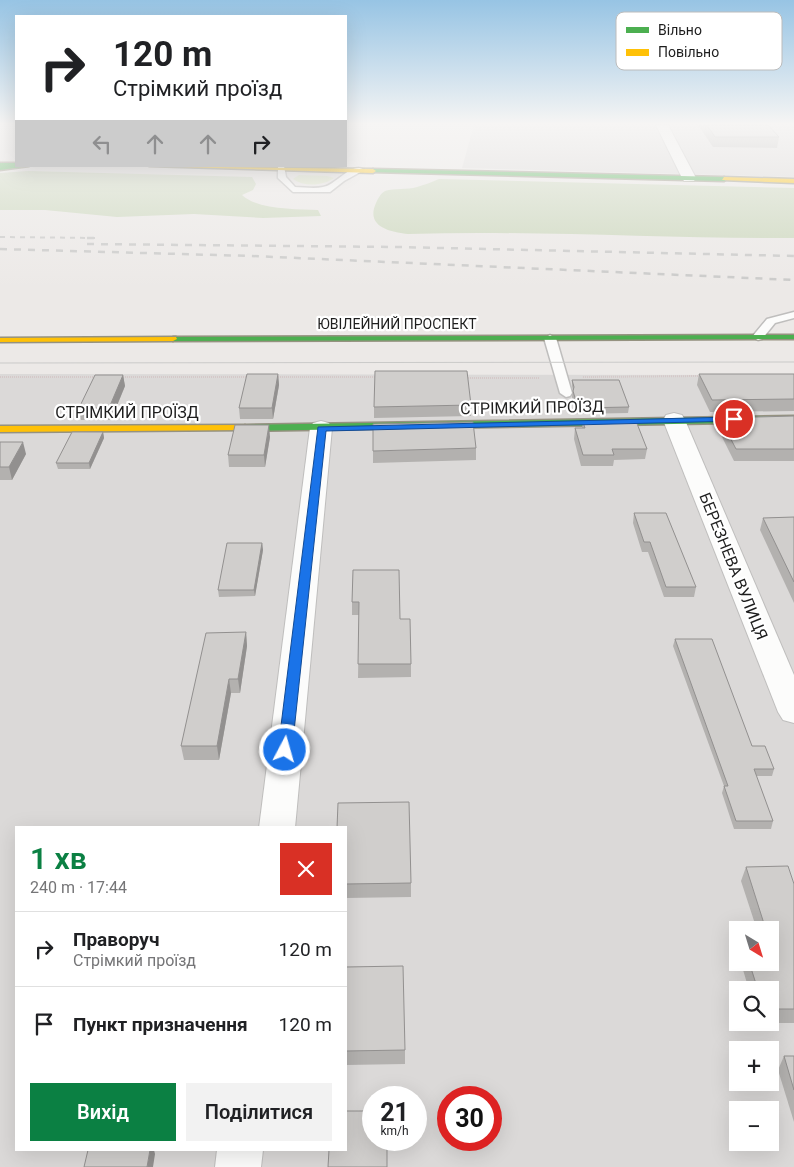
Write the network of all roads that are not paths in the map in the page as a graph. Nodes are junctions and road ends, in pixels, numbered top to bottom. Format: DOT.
graph roads {
  1 [pos="283,179"];
  2 [pos="340,179"];
  3 [pos="740,179"];
  4 [pos="794,181"];
  5 [pos="794,315"];
  6 [pos="794,336"];
  7 [pos="758,337"];
  8 [pos="550,338"];
  9 [pos="0,340"];
  10 [pos="566,393"];
  11 [pos="794,419"];
  12 [pos="674,420"];
  13 [pos="321,428"];
  14 [pos="0,429"];
  15 [pos="794,712"];
  16 [pos="277,826"];
  17 [pos="240,1151"];
  18 [pos="238,1167"];
  1 -- 2 [label="lane"];
  3 -- 4 [label="main road"];
  5 -- 7 [label="lane"];
  6 -- 7 [label="main road, ЮВІЛЕЙНИЙ ПРОСПЕКТ"];
  7 -- 8 [label="main road, ЮВІЛЕЙНИЙ ПРОСПЕКТ"];
  8 -- 9 [label="main road, ЮВІЛЕЙНИЙ ПРОСПЕКТ"];
  8 -- 10 [label="lane"];
  11 -- 12 [label="main road, СТРІМКИЙ ПРОЇЗД"];
  12 -- 13 [label="main road, СТРІМКИЙ ПРОЇЗД"];
  12 -- 15 [label="street, БЕРЕЗНЕВА ВУЛИЦЯ"];
  13 -- 14 [label="main road, СТРІМКИЙ ПРОЇЗД"];
  13 -- 16 [label="street"];
  17 -- 18 [label="street"];
}
